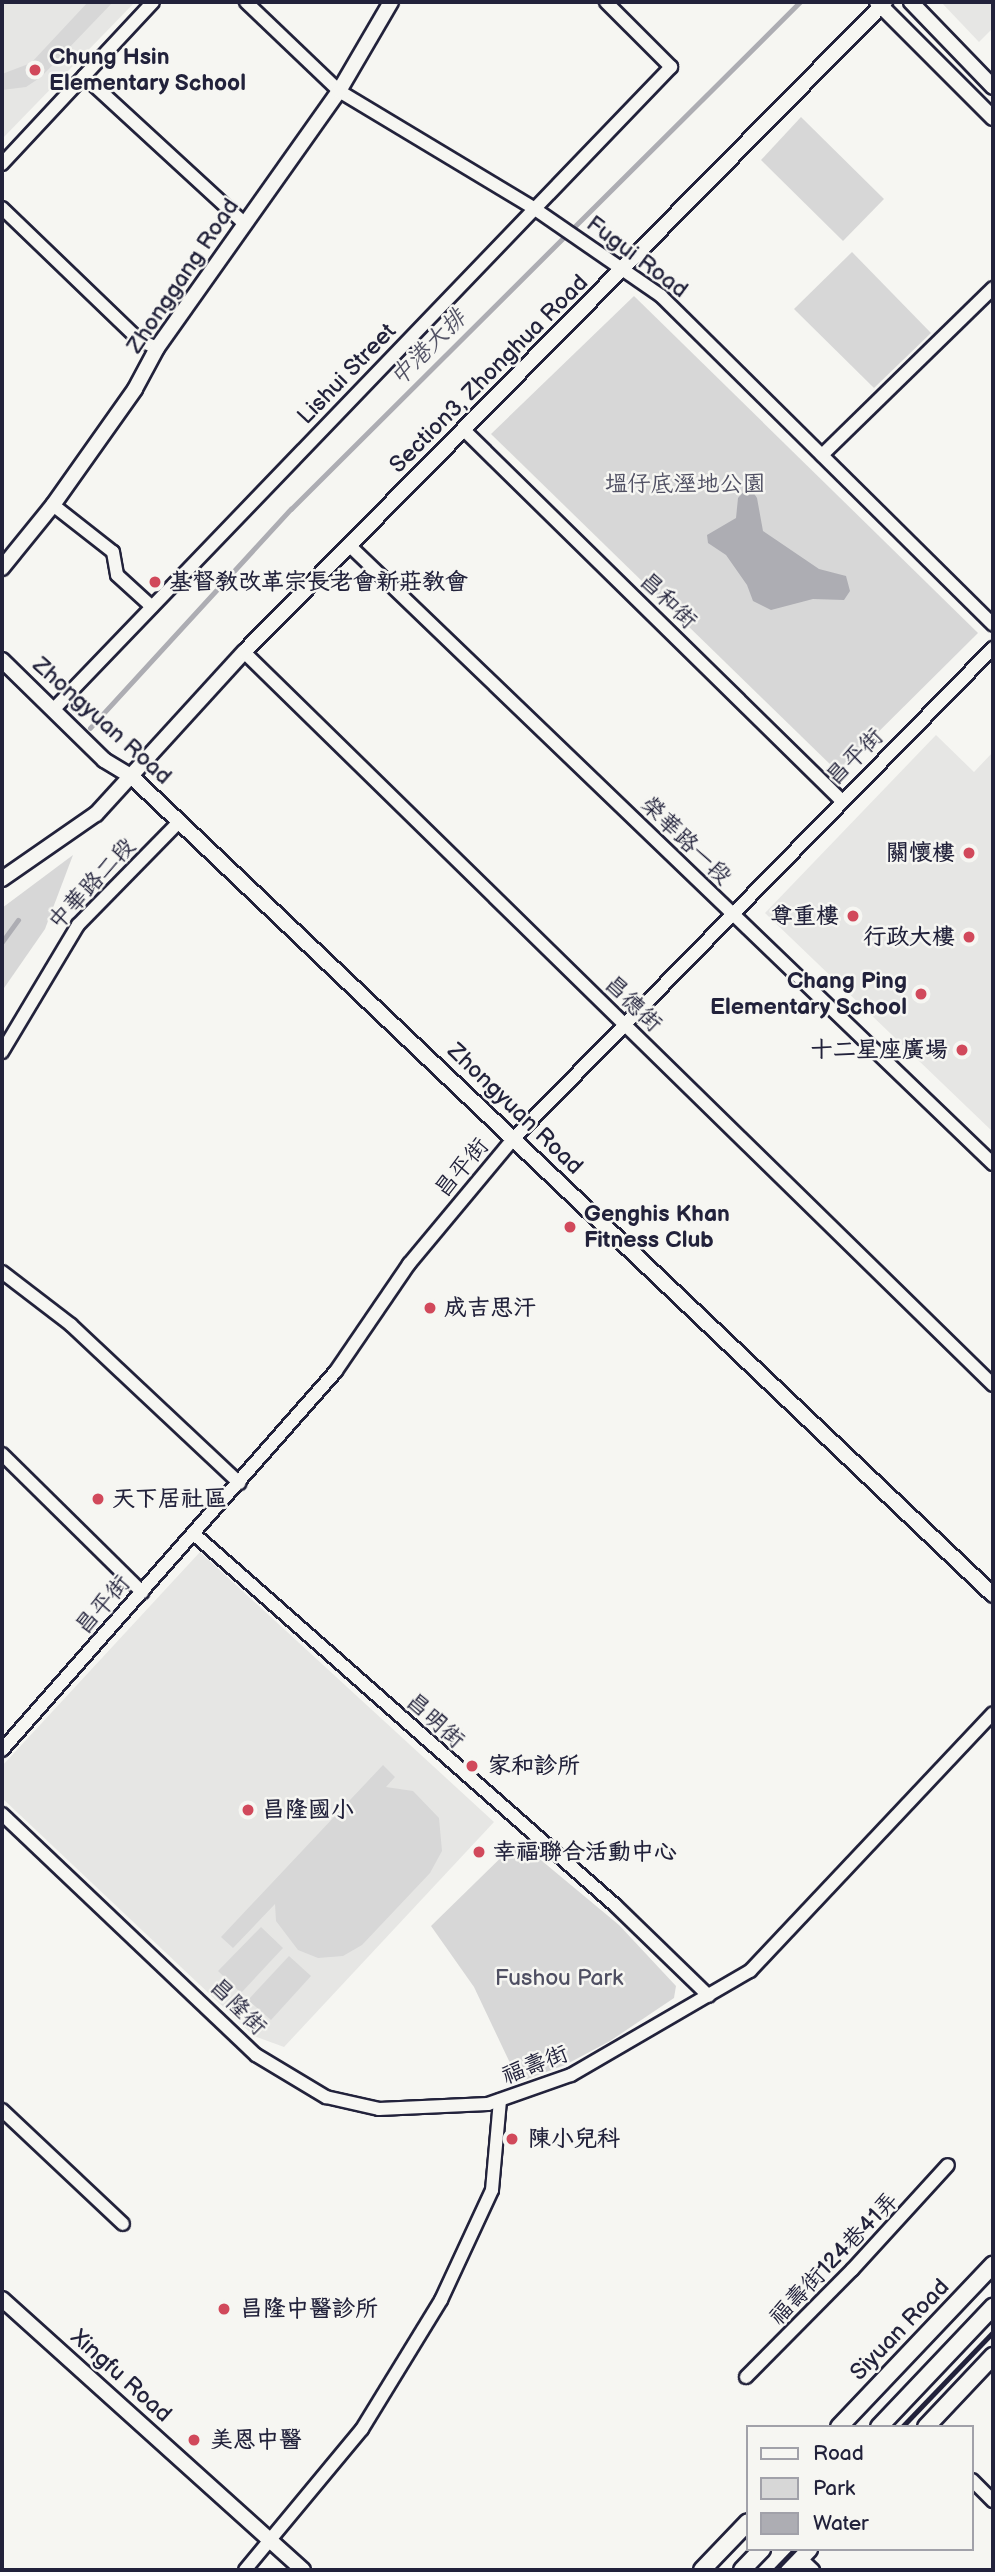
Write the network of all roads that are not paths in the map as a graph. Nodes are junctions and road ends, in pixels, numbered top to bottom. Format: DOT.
graph roads {
  1 [pos="153,2"];
  2 [pos="247,2"];
  3 [pos="391,2"];
  4 [pos="606,2"];
  5 [pos="911,2"];
  6 [pos="881,3"];
  7 [pos="84,76"];
  8 [pos="993,87"];
  9 [pos="339,91"];
  10 [pos="993,118"];
  11 [pos="2,164"];
  12 [pos="2,208"];
  13 [pos="535,209"];
  14 [pos="245,224"];
  15 [pos="624,270"];
  16 [pos="993,288"];
  17 [pos="157,348"];
  18 [pos="465,431"];
  19 [pos="822,455"];
  20 [pos="53,505"];
  21 [pos="350,546"];
  22 [pos="2,568"];
  23 [pos="152,607"];
  24 [pos="993,624"];
  25 [pos="993,648"];
  26 [pos="244,652"];
  27 [pos="2,660"];
  28 [pos="57,714"];
  29 [pos="131,776"];
  30 [pos="841,800"];
  31 [pos="179,822"];
  32 [pos="2,878"];
  33 [pos="730,913"];
  34 [pos="623,1023"];
  35 [pos="2,1052"];
  36 [pos="513,1139"];
  37 [pos="993,1164"];
  38 [pos="2,1272"];
  39 [pos="993,1385"];
  40 [pos="2,1454"];
  41 [pos="239,1483"];
  42 [pos="195,1535"];
  43 [pos="142,1592"];
  44 [pos="993,1595"];
  45 [pos="993,1713"];
  46 [pos="2,1749"];
  47 [pos="2,1814"];
  48 [pos="709,1996"];
  49 [pos="500,2100"];
  50 [pos="2,2110"];
  51 [pos="948,2165"];
  52 [pos="123,2224"];
  53 [pos="993,2265"];
  54 [pos="2,2300"];
  55 [pos="993,2307"];
  56 [pos="993,2356"];
  57 [pos="746,2377"];
  58 [pos="841,2425"];
  59 [pos="881,2425"];
  60 [pos="928,2425"];
  61 [pos="974,2482"];
  62 [pos="993,2501"];
  63 [pos="746,2524"];
  64 [pos="272,2542"];
  65 [pos="760,2551"];
  66 [pos="804,2554"];
  67 [pos="246,2570"];
  68 [pos="303,2570"];
  69 [pos="702,2570"];
  70 [pos="742,2570"];
  71 [pos="789,2570"];
  72 [pos="813,2570"];
  1 -- 7 [label="street"];
  2 -- 9 [label="street, Fugui Road"];
  3 -- 9 [label="street, Zhonggang Road"];
  4 -- 13 [label="street, Lishui Street"];
  5 -- 8 [label="street"];
  6 -- 10 [label="street"];
  6 -- 15 [label="street, Section3, Zhonghua Road"];
  7 -- 11 [label="street"];
  7 -- 14 [label="street"];
  9 -- 13 [label="street, Fugui Road"];
  9 -- 14 [label="street, Zhonggang Road"];
  12 -- 17 [label="street"];
  13 -- 15 [label="street, Fugui Road"];
  13 -- 23 [label="street, Lishui Street"];
  14 -- 17 [label="street, Zhonggang Road"];
  15 -- 18 [label="street, Section3, Zhonghua Road"];
  15 -- 19 [label="street, Fugui Road"];
  16 -- 19 [label="street"];
  17 -- 20 [label="street, Zhonggang Road"];
  18 -- 21 [label="street, Section3, Zhonghua Road"];
  18 -- 30 [label="street, 昌和街"];
  19 -- 24 [label="street, Fugui Road"];
  20 -- 22 [label="street, Zhonggang Road"];
  20 -- 23 [label="street"];
  21 -- 26 [label="street, Section3, Zhonghua Road"];
  21 -- 33 [label="street, 榮華路一段"];
  23 -- 28 [label="street, Lishui Street"];
  25 -- 30 [label="street, 昌平街"];
  26 -- 29 [label="street, Section3, Zhonghua Road"];
  26 -- 34 [label="street, 昌德街"];
  27 -- 28 [label="street, Zhongyuan Road"];
  28 -- 29 [label="street, Zhongyuan Road"];
  29 -- 31 [label="street, Zhongyuan Road"];
  29 -- 32 [label="street, Section3, Zhonghua Road"];
  30 -- 33 [label="street, 昌平街"];
  31 -- 35 [label="street, 中華路二段"];
  31 -- 36 [label="street, Zhongyuan Road"];
  33 -- 34 [label="street, 昌平街"];
  33 -- 37 [label="street, 榮華路一段"];
  34 -- 36 [label="street, 昌平街"];
  34 -- 39 [label="street, 昌德街"];
  36 -- 41 [label="street, 昌平街"];
  36 -- 44 [label="street, Zhongyuan Road"];
  38 -- 41 [label="street"];
  40 -- 43 [label="street"];
  41 -- 42 [label="street, 昌平街"];
  42 -- 43 [label="street, 昌平街"];
  42 -- 48 [label="street, 昌明街"];
  43 -- 46 [label="street, 昌平街"];
  45 -- 48 [label="street, 福壽街"];
  47 -- 49 [label="street, 昌隆街"];
  48 -- 49 [label="street, 福壽街"];
  49 -- 64 [label="street, 福壽街"];
  50 -- 52 [label="street"];
  51 -- 57 [label="street, 福壽街124巷41弄"];
  53 -- 58 [label="main road, Siyuan Road"];
  54 -- 64 [label="street, Xingfu Road"];
  55 -- 59 [label="main road"];
  56 -- 60 [label="main road"];
  61 -- 62 [label="street"];
  63 -- 69 [label="main road"];
  64 -- 67 [label="street, 福壽街"];
  64 -- 68 [label="street, Xingfu Road"];
  65 -- 70 [label="main road"];
  66 -- 71 [label="main road"];
  66 -- 72 [label="street"];
}
